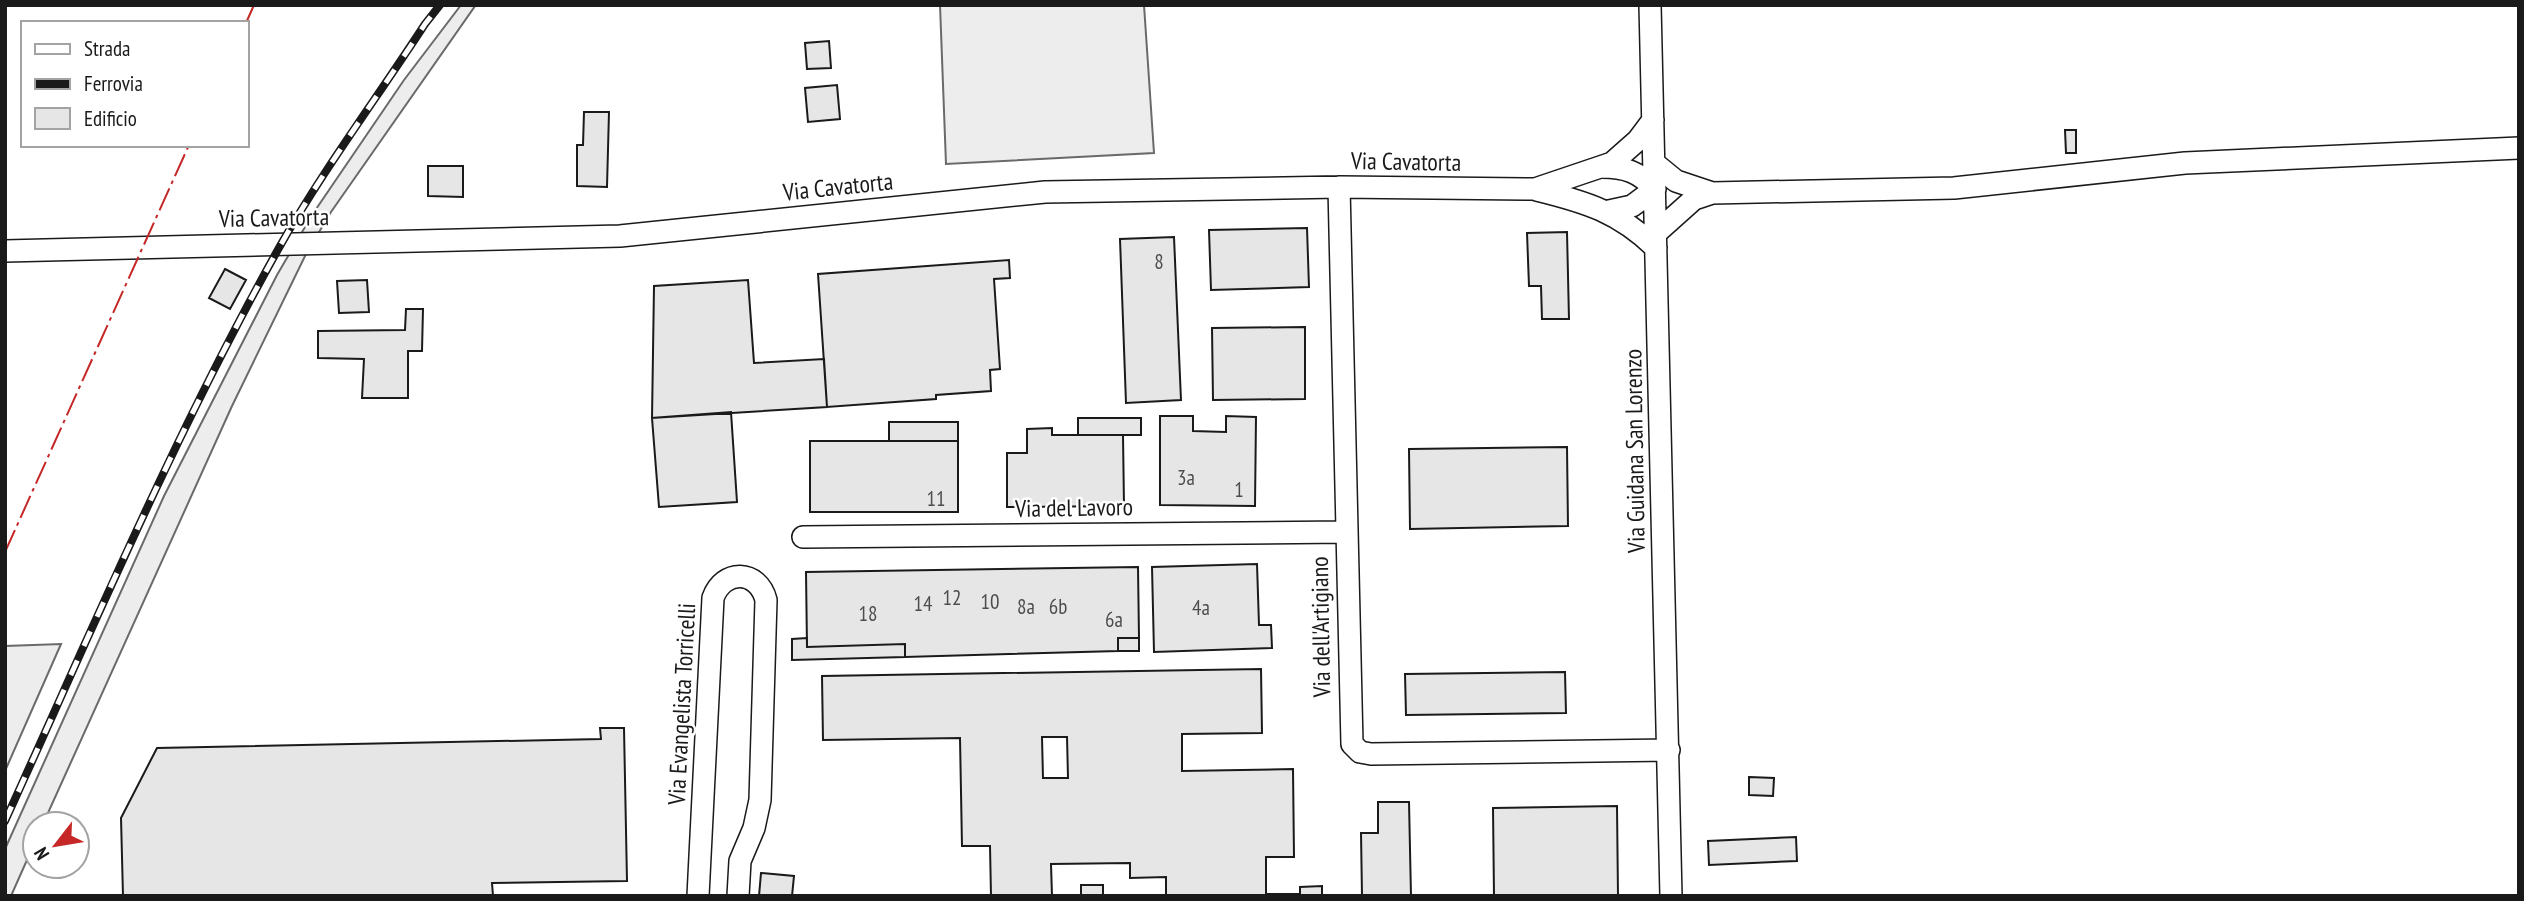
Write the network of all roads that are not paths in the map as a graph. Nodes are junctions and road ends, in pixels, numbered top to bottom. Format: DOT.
graph roads {
  1 [pos="1650,5"];
  2 [pos="1653,120"];
  3 [pos="2519,148"];
  4 [pos="1654,163"];
  5 [pos="1602,167"];
  6 [pos="1339,187"];
  7 [pos="1535,189"];
  8 [pos="1655,189"];
  9 [pos="1712,192"];
  10 [pos="1609,211"];
  11 [pos="1656,240"];
  12 [pos="5,251"];
  13 [pos="1346,532"];
  14 [pos="803,537"];
  15 [pos="1669,750"];
  16 [pos="698,896"];
  17 [pos="737,896"];
  18 [pos="1671,896"];
  1 -- 2 [label="street, Via Guidana San Lorenzo"];
  2 -- 4 [label="street, Via Guidana San Lorenzo"];
  2 -- 5 [label="street, Via Cavatorta"];
  3 -- 9 [label="street"];
  4 -- 8 [label="street, Via Guidana San Lorenzo"];
  4 -- 9 [label="street"];
  5 -- 7 [label="street, Via Cavatorta"];
  5 -- 8 [label="street"];
  6 -- 7 [label="street, Via Cavatorta"];
  6 -- 12 [label="street, Via Cavatorta"];
  6 -- 13 [label="street, Via dell'Artigiano"];
  7 -- 10 [label="street"];
  8 -- 10 [label="street"];
  8 -- 11 [label="street, Via Guidana San Lorenzo"];
  9 -- 11 [label="street"];
  10 -- 11 [label="street"];
  11 -- 15 [label="street, Via Guidana San Lorenzo"];
  13 -- 14 [label="street, Via del Lavoro"];
  13 -- 15 [label="street, Via dell'Artigiano"];
  15 -- 18 [label="street, Via Guidana San Lorenzo"];
  16 -- 17 [label="street, Via Evangelista Torricelli"];
}
